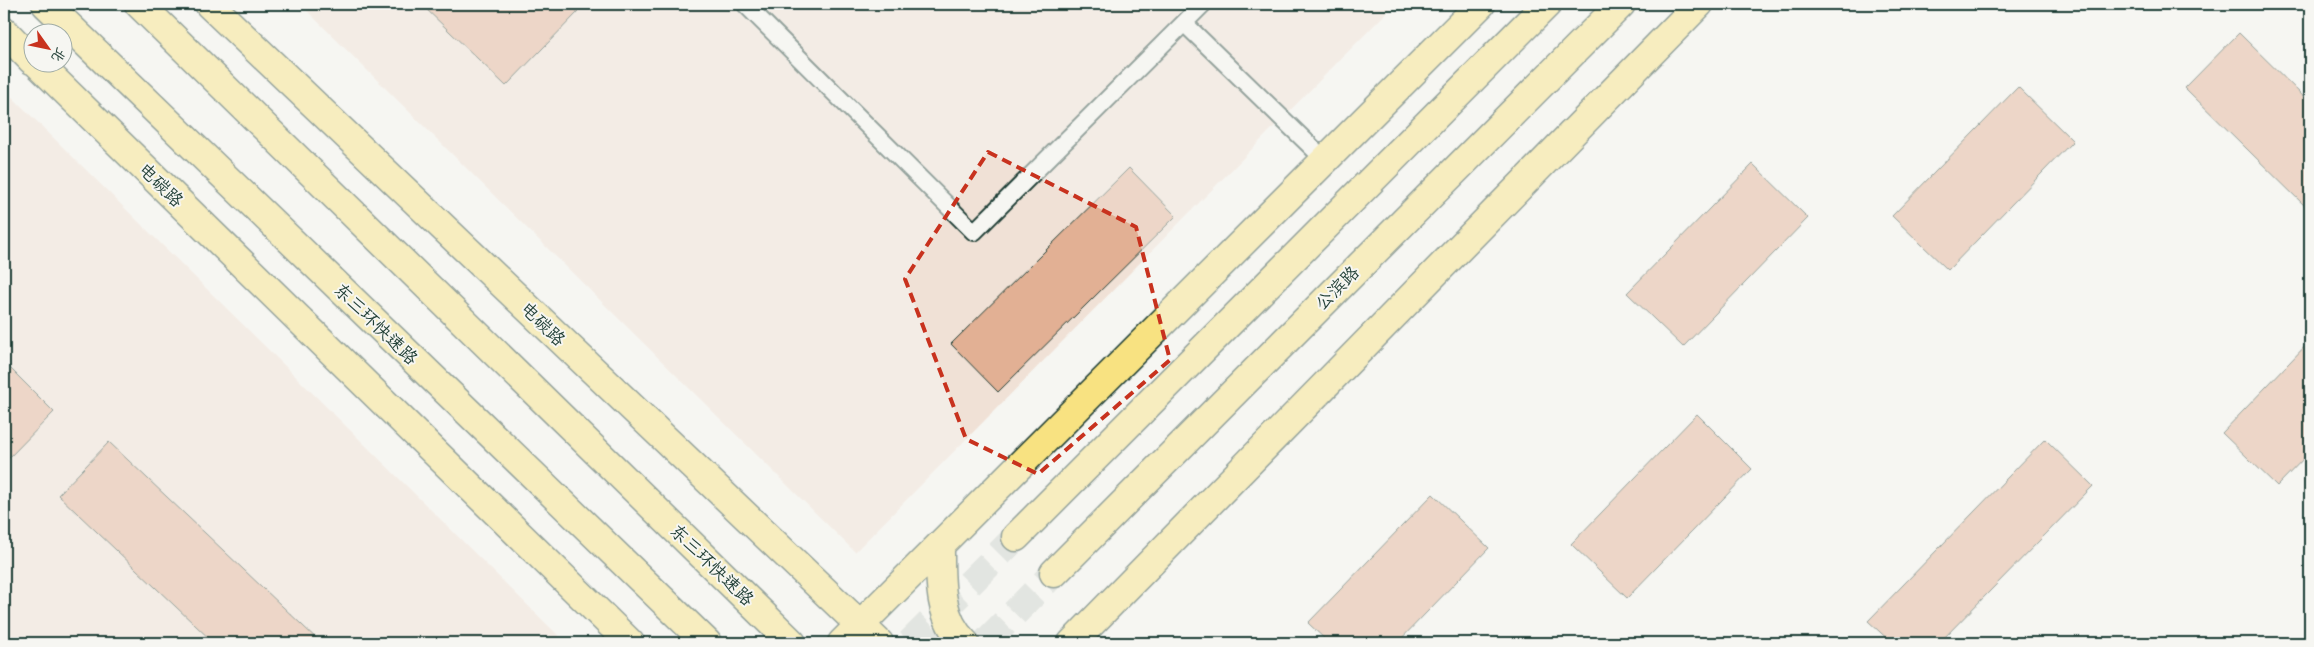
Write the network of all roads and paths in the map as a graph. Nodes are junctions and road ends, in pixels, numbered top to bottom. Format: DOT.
graph roads {
  1 [pos="46,4"];
  2 [pos="139,4"];
  3 [pos="209,4"];
  4 [pos="745,4"];
  5 [pos="1203,4"];
  6 [pos="1481,4"];
  7 [pos="1547,4"];
  8 [pos="1621,4"];
  9 [pos="1699,4"];
  10 [pos="1184,23"];
  11 [pos="4,32"];
  12 [pos="22,50"];
  13 [pos="46,72"];
  14 [pos="1324,160"];
  15 [pos="1016,537"];
  16 [pos="940,545"];
  17 [pos="1054,573"];
  18 [pos="860,637"];
  19 [pos="630,643"];
  20 [pos="707,643"];
  21 [pos="792,643"];
  22 [pos="966,643"];
  23 [pos="1072,643"];
  1 -- 20 [label="highway, 东三环快速路"];
  2 -- 21 [label="highway, 东三环快速路"];
  3 -- 18 [label="highway, 电碳路"];
  4 -- 10 [label="lane"];
  5 -- 10 [label="lane"];
  6 -- 14 [label="highway"];
  7 -- 15 [label="highway"];
  8 -- 17 [label="highway, 公滨路"];
  9 -- 23 [label="highway"];
  10 -- 14 [label="lane"];
  11 -- 12 [label="highway"];
  13 -- 19 [label="highway, 电碳路"];
  14 -- 16 [label="highway"];
  16 -- 18 [label="highway"];
  16 -- 22 [label="highway"];
}
